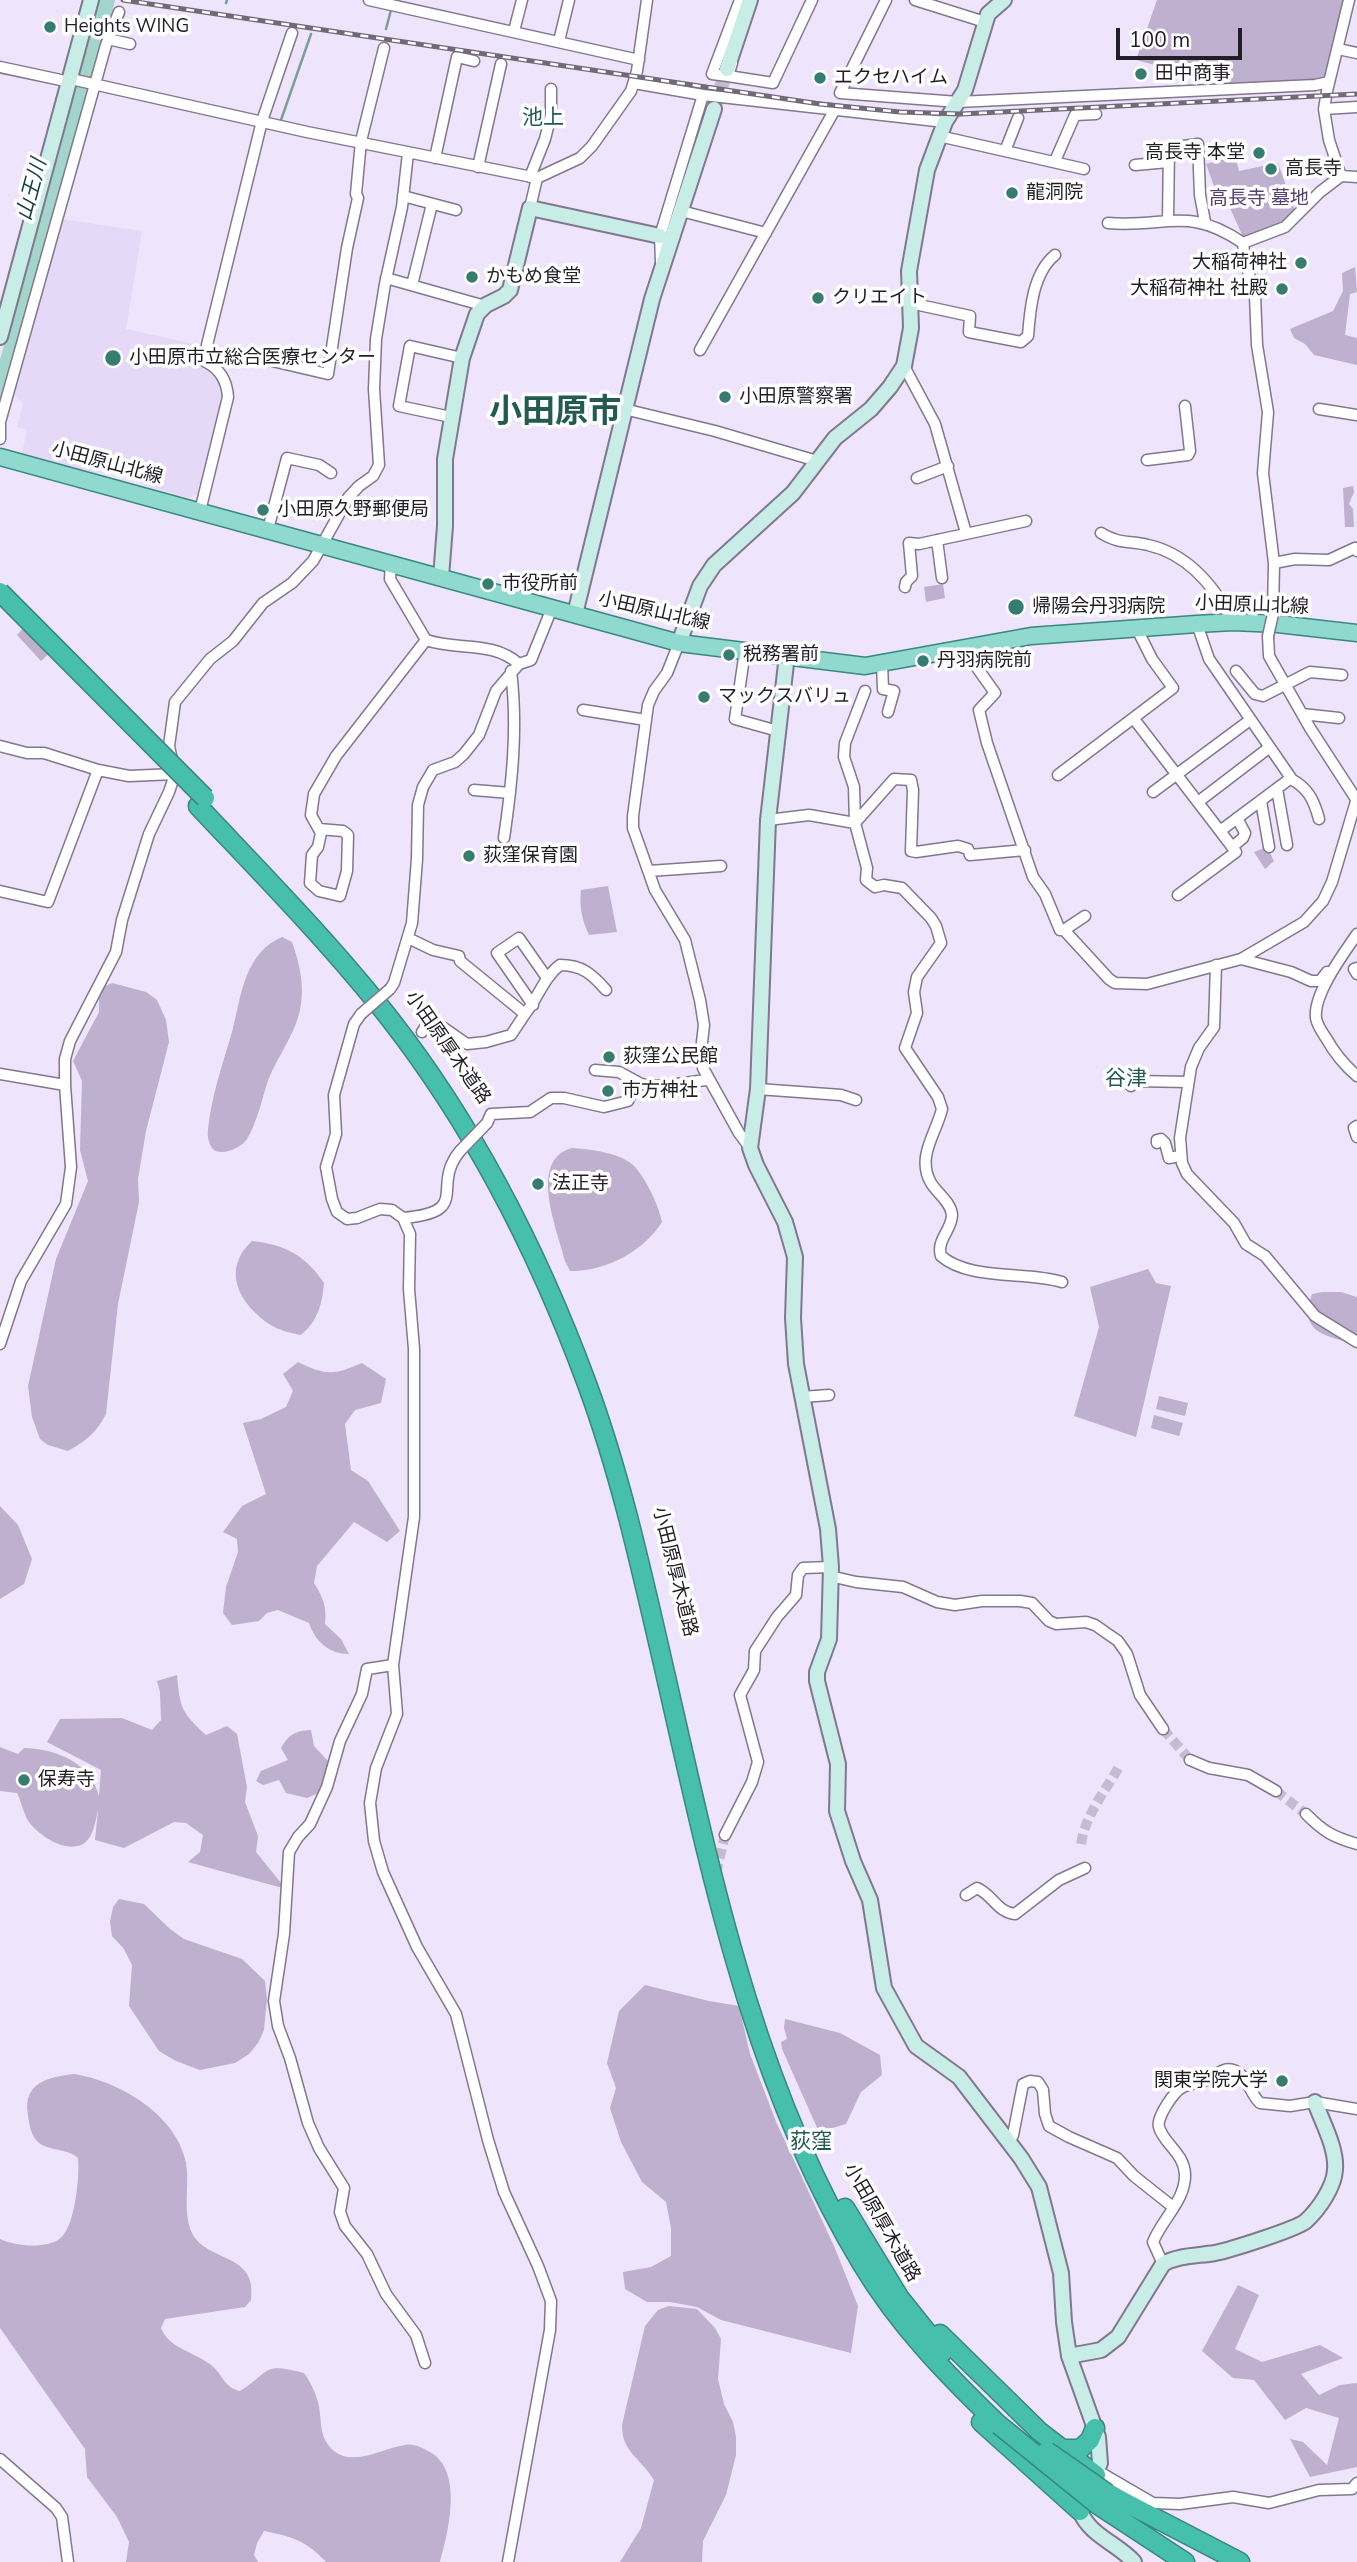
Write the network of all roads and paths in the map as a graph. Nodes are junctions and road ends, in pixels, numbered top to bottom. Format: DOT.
graph roads {
  1 [pos="91,0"];
  2 [pos="369,0"];
  3 [pos="522,0"];
  4 [pos="569,0"];
  5 [pos="647,0"];
  6 [pos="740,0"];
  7 [pos="752,0"];
  8 [pos="812,0"];
  9 [pos="886,0"];
  10 [pos="915,0"];
  11 [pos="1004,0"];
  12 [pos="1349,0"];
  13 [pos="119,12"];
  14 [pos="988,12"];
  15 [pos="514,31"];
  16 [pos="292,33"];
  17 [pos="108,39"];
  18 [pos="559,41"];
  19 [pos="130,44"];
  20 [pos="384,48"];
  21 [pos="1338,50"];
  22 [pos="1357,52"];
  23 [pos="639,60"];
  24 [pos="474,61"];
  25 [pos="501,64"];
  26 [pos="0,67"];
  27 [pos="728,73"];
  28 [pos="73,81"];
  29 [pos="1329,82"];
  30 [pos="634,83"];
  31 [pos="95,85"];
  32 [pos="551,89"];
  33 [pos="702,95"];
  34 [pos="958,102"];
  35 [pos="718,103"];
  36 [pos="1357,107"];
  37 [pos="1324,109"];
  38 [pos="834,111"];
  39 [pos="1096,114"];
  40 [pos="1018,118"];
  41 [pos="262,121"];
  42 [pos="946,122"];
  43 [pos="939,136"];
  44 [pos="361,141"];
  45 [pos="1005,151"];
  46 [pos="408,153"];
  47 [pos="435,158"];
  48 [pos="1055,161"];
  49 [pos="1168,162"];
  50 [pos="1135,165"];
  51 [pos="478,167"];
  52 [pos="1084,169"];
  53 [pos="1341,176"];
  54 [pos="533,177"];
  55 [pos="1357,177"];
  56 [pos="403,197"];
  57 [pos="432,204"];
  58 [pos="530,208"];
  59 [pos="457,210"];
  60 [pos="685,212"];
  61 [pos="1168,220"];
  62 [pos="1205,222"];
  63 [pos="1108,223"];
  64 [pos="766,233"];
  65 [pos="660,236"];
  66 [pos="1243,243"];
  67 [pos="1055,255"];
  68 [pos="661,270"];
  69 [pos="386,278"];
  70 [pos="412,285"];
  71 [pos="910,303"];
  72 [pos="485,306"];
  73 [pos="0,337"];
  74 [pos="700,350"];
  75 [pos="207,358"];
  76 [pos="462,358"];
  77 [pos="904,366"];
  78 [pos="1185,406"];
  79 [pos="624,409"];
  80 [pos="1319,409"];
  81 [pos="1357,415"];
  82 [pos="451,417"];
  83 [pos="0,423"];
  84 [pos="0,439"];
  85 [pos="0,457"];
  86 [pos="1147,460"];
  87 [pos="817,461"];
  88 [pos="947,466"];
  89 [pos="331,473"];
  90 [pos="917,478"];
  91 [pos="200,511"];
  92 [pos="1026,521"];
  93 [pos="268,529"];
  94 [pos="967,533"];
  95 [pos="1101,533"];
  96 [pos="937,540"];
  97 [pos="323,545"];
  98 [pos="1357,551"];
  99 [pos="391,563"];
  100 [pos="1274,563"];
  101 [pos="441,577"];
  102 [pos="942,578"];
  103 [pos="905,587"];
  104 [pos="0,592"];
  105 [pos="0,608"];
  106 [pos="552,608"];
  107 [pos="575,614"];
  108 [pos="1233,622"];
  109 [pos="1197,624"];
  110 [pos="1137,629"];
  111 [pos="1357,633"];
  112 [pos="425,640"];
  113 [pos="679,643"];
  114 [pos="963,648"];
  115 [pos="745,651"];
  116 [pos="787,655"];
  117 [pos="882,663"];
  118 [pos="519,664"];
  119 [pos="511,671"];
  120 [pos="1236,671"];
  121 [pos="1342,675"];
  122 [pos="1285,684"];
  123 [pos="866,691"];
  124 [pos="583,710"];
  125 [pos="888,712"];
  126 [pos="1302,714"];
  127 [pos="1339,718"];
  128 [pos="1134,719"];
  129 [pos="646,720"];
  130 [pos="1246,723"];
  131 [pos="778,731"];
  132 [pos="0,746"];
  133 [pos="1266,750"];
  134 [pos="97,770"];
  135 [pos="175,774"];
  136 [pos="1177,774"];
  137 [pos="1058,775"];
  138 [pos="1291,779"];
  139 [pos="1277,789"];
  140 [pos="474,790"];
  141 [pos="1153,792"];
  142 [pos="510,793"];
  143 [pos="1357,798"];
  144 [pos="1261,801"];
  145 [pos="202,802"];
  146 [pos="1198,802"];
  147 [pos="1237,818"];
  148 [pos="1319,819"];
  149 [pos="768,820"];
  150 [pos="855,823"];
  151 [pos="319,829"];
  152 [pos="1220,831"];
  153 [pos="504,838"];
  154 [pos="1287,845"];
  155 [pos="1233,847"];
  156 [pos="1269,847"];
  157 [pos="1024,850"];
  158 [pos="721,866"];
  159 [pos="649,871"];
  160 [pos="0,891"];
  161 [pos="1178,895"];
  162 [pos="1085,916"];
  163 [pos="1064,930"];
  164 [pos="1357,934"];
  165 [pos="408,938"];
  166 [pos="1340,958"];
  167 [pos="1241,960"];
  168 [pos="1216,965"];
  169 [pos="1357,968"];
  170 [pos="1357,974"];
  171 [pos="547,978"];
  172 [pos="606,990"];
  173 [pos="533,1005"];
  174 [pos="525,1014"];
  175 [pos="422,1032"];
  176 [pos="595,1070"];
  177 [pos="0,1074"];
  178 [pos="1357,1076"];
  179 [pos="709,1080"];
  180 [pos="1188,1082"];
  181 [pos="641,1084"];
  182 [pos="65,1085"];
  183 [pos="1131,1086"];
  184 [pos="758,1088"];
  185 [pos="856,1100"];
  186 [pos="1357,1126"];
  187 [pos="1357,1137"];
  188 [pos="1157,1143"];
  189 [pos="750,1148"];
  190 [pos="1180,1156"];
  191 [pos="403,1218"];
  192 [pos="1062,1282"];
  193 [pos="1357,1342"];
  194 [pos="0,1344"];
  195 [pos="829,1395"];
  196 [pos="802,1397"];
  197 [pos="830,1571"];
  198 [pos="393,1665"];
  199 [pos="1163,1729"];
  200 [pos="1190,1760"];
  201 [pos="694,1771"];
  202 [pos="1276,1791"];
  203 [pos="1306,1814"];
  204 [pos="725,1835"];
  205 [pos="1357,1844"];
  206 [pos="1085,1868"];
  207 [pos="966,1895"];
  208 [pos="1315,2102"];
  209 [pos="1357,2109"];
  210 [pos="1009,2143"];
  211 [pos="1173,2207"];
  212 [pos="845,2208"];
  213 [pos="1163,2264"];
  214 [pos="920,2345"];
  215 [pos="1069,2356"];
  216 [pos="425,2364"];
  217 [pos="1003,2422"];
  218 [pos="1095,2428"];
  219 [pos="1060,2449"];
  220 [pos="0,2459"];
  221 [pos="1097,2473"];
  222 [pos="1357,2483"];
  223 [pos="1102,2499"];
  224 [pos="1080,2511"];
  225 [pos="68,2562"];
  226 [pos="508,2562"];
  227 [pos="1133,2562"];
  228 [pos="1185,2562"];
  229 [pos="1240,2562"];
  1 -- 28 [label="street"];
  2 -- 15 [label="street"];
  3 -- 15 [label="street"];
  4 -- 18 [label="street"];
  5 -- 23 [label="street"];
  6 -- 27 [label="street"];
  7 -- 27 [label="street"];
  8 -- 27 [label="street"];
  9 -- 34 [label="street"];
  10 -- 14 [label="street"];
  11 -- 14 [label="street"];
  12 -- 21 [label="street"];
  13 -- 17 [label="street"];
  14 -- 34 [label="street"];
  15 -- 18 [label="street"];
  16 -- 41 [label="street"];
  17 -- 19 [label="street"];
  17 -- 31 [label="street"];
  18 -- 23 [label="street"];
  20 -- 44 [label="street"];
  21 -- 22 [label="street"];
  21 -- 29 [label="street"];
  23 -- 30 [label="street"];
  24 -- 47 [label="street"];
  25 -- 51 [label="street"];
  26 -- 28 [label="street"];
  28 -- 31 [label="street"];
  28 -- 73 [label="street"];
  29 -- 34 [label="street"];
  29 -- 37 [label="street"];
  30 -- 33 [label="street"];
  30 -- 54 [label="street"];
  31 -- 41 [label="street"];
  31 -- 83 [label="street"];
  32 -- 54 [label="street"];
  33 -- 35 [label="street"];
  33 -- 65 [label="street"];
  34 -- 42 [label="street"];
  35 -- 38 [label="street"];
  35 -- 60 [label="street"];
  35 -- 68 [label="street"];
  36 -- 37 [label="street"];
  37 -- 53 [label="street"];
  38 -- 42 [label="street"];
  38 -- 64 [label="street"];
  39 -- 48 [label="street"];
  40 -- 45 [label="street"];
  41 -- 44 [label="street"];
  41 -- 75 [label="street"];
  42 -- 43 [label="street"];
  43 -- 45 [label="street"];
  43 -- 71 [label="street"];
  44 -- 46 [label="street"];
  44 -- 75 [label="street"];
  45 -- 48 [label="street"];
  46 -- 47 [label="street"];
  46 -- 56 [label="street"];
  47 -- 51 [label="street"];
  48 -- 52 [label="street"];
  49 -- 50 [label="street"];
  49 -- 61 [label="street"];
  49 -- 62 [label="street"];
  51 -- 54 [label="street"];
  53 -- 55 [label="street"];
  53 -- 66 [label="street"];
  54 -- 58 [label="street"];
  56 -- 57 [label="street"];
  56 -- 69 [label="street"];
  57 -- 59 [label="street"];
  57 -- 70 [label="street"];
  58 -- 65 [label="street"];
  58 -- 72 [label="street"];
  60 -- 64 [label="street"];
  60 -- 68 [label="street"];
  61 -- 62 [label="street"];
  61 -- 63 [label="street"];
  62 -- 66 [label="street"];
  64 -- 74 [label="street"];
  65 -- 68 [label="street"];
  66 -- 100 [label="street"];
  67 -- 71 [label="street"];
  68 -- 79 [label="street"];
  69 -- 70 [label="street"];
  69 -- 97 [label="street"];
  70 -- 72 [label="street"];
  71 -- 77 [label="street"];
  72 -- 76 [label="street"];
  75 -- 91 [label="street"];
  76 -- 82 [label="street"];
  76 -- 82 [label="street"];
  77 -- 87 [label="street"];
  77 -- 88 [label="street"];
  78 -- 86 [label="street"];
  79 -- 87 [label="street"];
  79 -- 107 [label="street"];
  80 -- 81 [label="street"];
  82 -- 101 [label="street"];
  83 -- 84 [label="street"];
  85 -- 91 [label="main road, 小田原山北線"];
  87 -- 113 [label="street"];
  88 -- 90 [label="street"];
  88 -- 94 [label="street"];
  89 -- 93 [label="street"];
  91 -- 93 [label="main road, 小田原山北線"];
  92 -- 94 [label="street"];
  93 -- 97 [label="main road, 小田原山北線"];
  94 -- 96 [label="street"];
  95 -- 108 [label="street"];
  96 -- 102 [label="street"];
  96 -- 103 [label="street"];
  97 -- 99 [label="main road, 小田原山北線"];
  97 -- 135 [label="street"];
  98 -- 100 [label="street"];
  99 -- 101 [label="main road, 小田原山北線"];
  99 -- 112 [label="street"];
  100 -- 122 [label="street, bridge"];
  101 -- 106 [label="main road, 小田原山北線"];
  104 -- 145 [label="highway, 小田原厚木道路, bridge"];
  105 -- 145 [label="highway, 小田原厚木道路"];
  106 -- 107 [label="main road, 小田原山北線"];
  106 -- 118 [label="street"];
  107 -- 113 [label="main road, 小田原山北線"];
  108 -- 109 [label="main road, 小田原山北線"];
  108 -- 111 [label="main road, 小田原山北線"];
  109 -- 110 [label="main road, 小田原山北線"];
  109 -- 138 [label="street"];
  110 -- 114 [label="main road, 小田原山北線"];
  110 -- 128 [label="street"];
  112 -- 118 [label="street"];
  112 -- 151 [label="street"];
  113 -- 115 [label="main road, 小田原山北線"];
  113 -- 129 [label="street"];
  114 -- 117 [label="main road, 小田原山北線"];
  114 -- 157 [label="street"];
  115 -- 116 [label="main road, 小田原山北線"];
  115 -- 131 [label="street"];
  116 -- 117 [label="main road, 小田原山北線"];
  116 -- 131 [label="street"];
  117 -- 125 [label="street"];
  118 -- 119 [label="street"];
  119 -- 142 [label="street"];
  119 -- 165 [label="street"];
  120 -- 122 [label="street"];
  121 -- 122 [label="street"];
  122 -- 126 [label="street"];
  123 -- 150 [label="street"];
  124 -- 129 [label="street"];
  126 -- 127 [label="street"];
  126 -- 143 [label="street"];
  128 -- 136 [label="street"];
  128 -- 137 [label="street"];
  129 -- 159 [label="street"];
  130 -- 136 [label="street"];
  131 -- 149 [label="street"];
  132 -- 134 [label="street"];
  133 -- 146 [label="street"];
  134 -- 135 [label="street"];
  134 -- 160 [label="street"];
  135 -- 182 [label="street"];
  136 -- 141 [label="street"];
  136 -- 146 [label="street"];
  138 -- 139 [label="street"];
  138 -- 148 [label="street"];
  139 -- 144 [label="street"];
  139 -- 154 [label="street"];
  140 -- 142 [label="street"];
  142 -- 153 [label="street"];
  143 -- 167 [label="street"];
  144 -- 147 [label="street"];
  144 -- 156 [label="street"];
  145 -- 201 [label="highway, 小田原厚木道路"];
  146 -- 152 [label="street"];
  147 -- 152 [label="street"];
  147 -- 155 [label="street"];
  149 -- 150 [label="street"];
  149 -- 184 [label="street"];
  150 -- 157 [label="street"];
  150 -- 192 [label="street"];
  151 -- 151 [label="street"];
  152 -- 155 [label="street"];
  155 -- 161 [label="street"];
  157 -- 163 [label="street"];
  158 -- 159 [label="street"];
  159 -- 179 [label="street"];
  162 -- 163 [label="street"];
  163 -- 168 [label="street"];
  164 -- 166 [label="street"];
  165 -- 174 [label="street"];
  165 -- 191 [label="street, bridge"];
  166 -- 167 [label="street"];
  166 -- 178 [label="street"];
  167 -- 168 [label="street"];
  168 -- 180 [label="street"];
  169 -- 170 [label="street"];
  171 -- 172 [label="street"];
  171 -- 173 [label="street"];
  171 -- 173 [label="street"];
  173 -- 174 [label="street"];
  174 -- 175 [label="street"];
  176 -- 181 [label="street"];
  177 -- 182 [label="street"];
  179 -- 181 [label="street"];
  179 -- 189 [label="street"];
  180 -- 183 [label="street"];
  180 -- 190 [label="street"];
  181 -- 191 [label="street, bridge"];
  182 -- 194 [label="street"];
  184 -- 185 [label="street"];
  184 -- 189 [label="street"];
  186 -- 187 [label="street"];
  188 -- 190 [label="street"];
  189 -- 196 [label="street"];
  190 -- 193 [label="street"];
  191 -- 198 [label="street"];
  195 -- 196 [label="street"];
  196 -- 197 [label="street"];
  197 -- 199 [label="street"];
  197 -- 204 [label="street"];
  197 -- 210 [label="street"];
  198 -- 216 [label="street"];
  198 -- 226 [label="street"];
  200 -- 202 [label="street"];
  201 -- 212 [label="highway, 小田原厚木道路"];
  201 -- 214 [label="highway, 小田原厚木道路"];
  203 -- 205 [label="street"];
  206 -- 207 [label="street"];
  208 -- 209 [label="street"];
  208 -- 211 [label="street"];
  208 -- 213 [label="street"];
  210 -- 211 [label="street"];
  210 -- 215 [label="street"];
  211 -- 213 [label="street"];
  212 -- 217 [label="highway, 小田原厚木道路"];
  212 -- 219 [label="highway"];
  213 -- 215 [label="street"];
  214 -- 217 [label="highway, 小田原厚木道路"];
  214 -- 224 [label="highway"];
  215 -- 218 [label="street"];
  217 -- 223 [label="highway, 小田原厚木道路, bridge"];
  218 -- 219 [label="highway"];
  218 -- 221 [label="street"];
  219 -- 221 [label="highway"];
  220 -- 225 [label="street"];
  221 -- 222 [label="street"];
  221 -- 224 [label="street"];
  223 -- 228 [label="highway, 小田原厚木道路"];
  223 -- 229 [label="highway, 小田原厚木道路"];
  224 -- 227 [label="street"];
}
